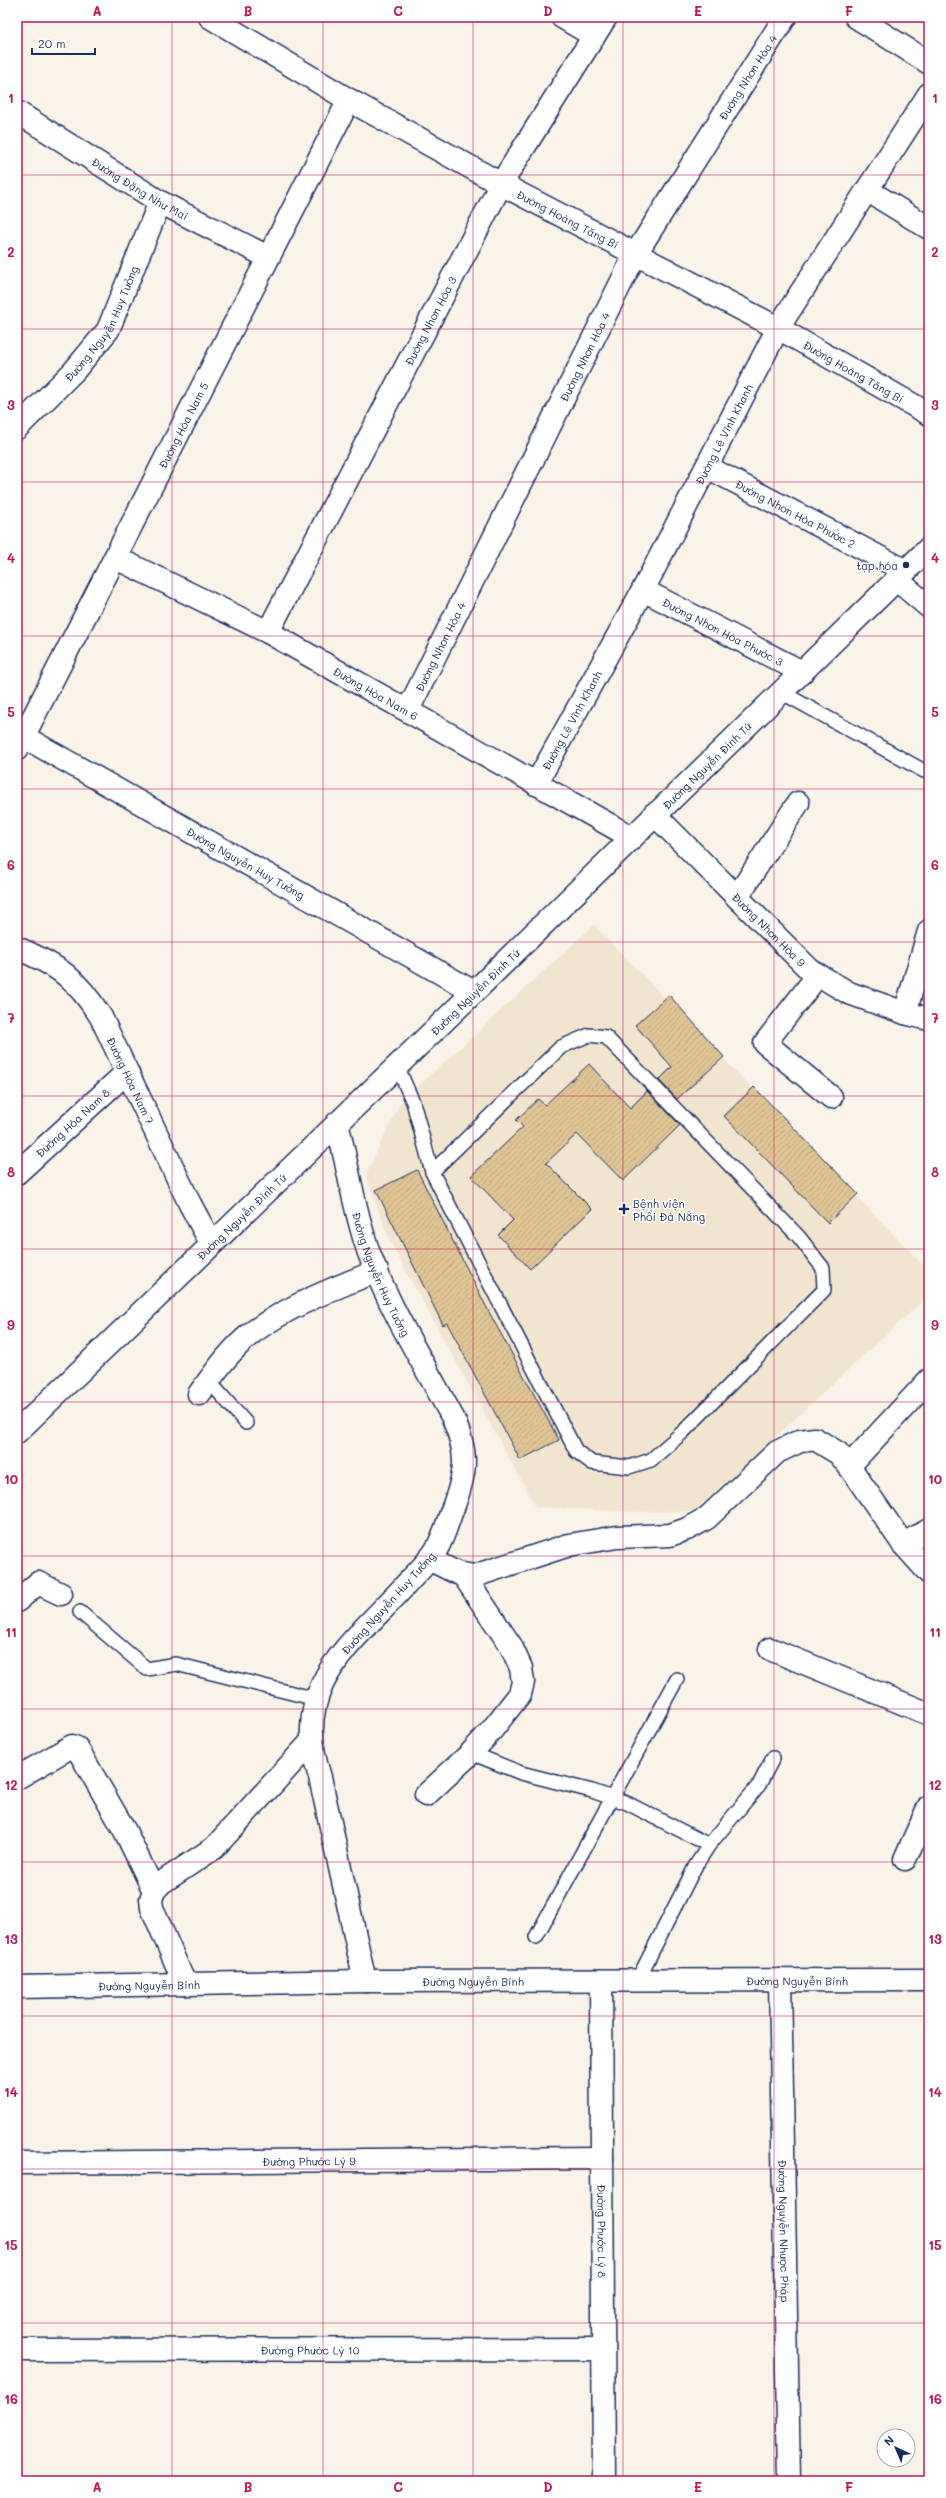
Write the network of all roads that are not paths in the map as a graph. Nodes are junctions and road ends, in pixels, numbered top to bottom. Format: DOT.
graph roads {
  1 [pos="210,17"];
  2 [pos="562,17"];
  3 [pos="606,17"];
  4 [pos="784,17"];
  5 [pos="856,17"];
  6 [pos="594,36"];
  7 [pos="929,63"];
  8 [pos="929,94"];
  9 [pos="349,100"];
  10 [pos="17,112"];
  11 [pos="501,184"];
  12 [pos="867,190"];
  13 [pos="160,202"];
  14 [pos="929,228"];
  15 [pos="635,255"];
  16 [pos="268,257"];
  17 [pos="778,328"];
  18 [pos="929,414"];
  19 [pos="17,428"];
  20 [pos="707,467"];
  21 [pos="929,548"];
  22 [pos="116,558"];
  23 [pos="901,575"];
  24 [pos="643,590"];
  25 [pos="929,608"];
  26 [pos="268,632"];
  27 [pos="802,672"];
  28 [pos="781,692"];
  29 [pos="408,710"];
  30 [pos="20,740"];
  31 [pos="924,771"];
  32 [pos="536,784"];
  33 [pos="798,803"];
  34 [pos="654,814"];
  35 [pos="631,837"];
  36 [pos="737,897"];
  37 [pos="929,931"];
  38 [pos="17,948"];
  39 [pos="818,975"];
  40 [pos="474,992"];
  41 [pos="905,1013"];
  42 [pos="929,1019"];
  43 [pos="397,1066"];
  44 [pos="127,1072"];
  45 [pos="831,1097"];
  46 [pos="337,1123"];
  47 [pos="432,1172"];
  48 [pos="17,1173"];
  49 [pos="211,1243"];
  50 [pos="377,1271"];
  51 [pos="929,1380"];
  52 [pos="203,1389"];
  53 [pos="246,1423"];
  54 [pos="17,1432"];
  55 [pos="850,1466"];
  56 [pos="929,1530"];
  57 [pos="903,1544"];
  58 [pos="429,1559"];
  59 [pos="929,1573"];
  60 [pos="464,1576"];
  61 [pos="61,1594"];
  62 [pos="17,1601"];
  63 [pos="80,1612"];
  64 [pos="770,1649"];
  65 [pos="677,1679"];
  66 [pos="316,1699"];
  67 [pos="929,1714"];
  68 [pos="311,1742"];
  69 [pos="471,1753"];
  70 [pos="773,1758"];
  71 [pos="17,1778"];
  72 [pos="426,1796"];
  73 [pos="612,1798"];
  74 [pos="929,1806"];
  75 [pos="709,1846"];
  76 [pos="905,1859"];
  77 [pos="154,1891"];
  78 [pos="536,1938"];
  79 [pos="601,1980"];
  80 [pos="780,1980"];
  81 [pos="929,1980"];
  82 [pos="365,1981"];
  83 [pos="637,1981"];
  84 [pos="185,1984"];
  85 [pos="17,1987"];
  86 [pos="602,2158"];
  87 [pos="17,2163"];
  88 [pos="603,2349"];
  89 [pos="17,2350"];
  90 [pos="604,2481"];
  91 [pos="789,2481"];
  1 -- 9 [label="street, Đường Hoàng Tăng Bí"];
  2 -- 6 [label="street"];
  3 -- 6 [label="street, Đường Nhơn Hòa 3"];
  4 -- 15 [label="street, Đường Nhơn Hòa 4"];
  5 -- 7 [label="street"];
  6 -- 11 [label="street, Đường Nhơn Hòa 3"];
  8 -- 12 [label="street, Đường Lê Vĩnh Khanh"];
  9 -- 11 [label="street, Đường Hoàng Tăng Bí"];
  9 -- 16 [label="street, Đường Hòa Nam 5"];
  10 -- 13 [label="street, Đường Đặng Như Mai"];
  11 -- 15 [label="street, Đường Hoàng Tăng Bí"];
  11 -- 26 [label="street, Đường Nhơn Hòa 3"];
  12 -- 14 [label="street"];
  12 -- 17 [label="street, Đường Lê Vĩnh Khanh"];
  13 -- 16 [label="street, Đường Đặng Như Mai"];
  13 -- 19 [label="street, Đường Nguyễn Huy Tưởng"];
  15 -- 17 [label="street, Đường Hoàng Tăng Bí"];
  15 -- 29 [label="street, Đường Nhơn Hòa 4"];
  16 -- 22 [label="street, Đường Hòa Nam 5"];
  17 -- 18 [label="street, Đường Hoàng Tăng Bí"];
  17 -- 20 [label="street, Đường Lê Vĩnh Khanh"];
  20 -- 23 [label="street, Đường Nhơn Hòa Phước 2"];
  20 -- 24 [label="street, Đường Lê Vĩnh Khanh"];
  21 -- 23 [label="street, Đường Nguyễn Đình Tứ"];
  22 -- 26 [label="street, Đường Hòa Nam 6"];
  22 -- 30 [label="street, Đường Hòa Nam 5"];
  23 -- 25 [label="street, Đường Nhơn Hòa Phước 2"];
  23 -- 27 [label="street, Đường Nguyễn Đình Tứ"];
  24 -- 27 [label="street, Đường Nhơn Hòa Phước 3"];
  24 -- 32 [label="street, Đường Lê Vĩnh Khanh"];
  26 -- 29 [label="street, Đường Hòa Nam 6"];
  27 -- 28 [label="street, Đường Nguyễn Đình Tứ"];
  28 -- 31 [label="lane"];
  28 -- 34 [label="street, Đường Nguyễn Đình Tứ"];
  29 -- 32 [label="street, Đường Hòa Nam 6"];
  30 -- 40 [label="street, Đường Nguyễn Huy Tưởng"];
  32 -- 35 [label="street, Đường Hòa Nam 6"];
  33 -- 36 [label="street"];
  34 -- 35 [label="street, Đường Nguyễn Đình Tứ"];
  34 -- 36 [label="street, Đường Nhơn Hòa 9"];
  35 -- 40 [label="street, Đường Nguyễn Đình Tứ"];
  36 -- 39 [label="street, Đường Nhơn Hòa 9"];
  37 -- 41 [label="street"];
  38 -- 44 [label="street, Đường Hòa Nam 7"];
  39 -- 41 [label="street, Đường Nhơn Hòa 9"];
  39 -- 45 [label="street"];
  40 -- 43 [label="street, Đường Nguyễn Đình Tứ"];
  41 -- 42 [label="street, Đường Nhơn Hòa 9"];
  43 -- 46 [label="street, Đường Nguyễn Đình Tứ"];
  43 -- 47 [label="lane"];
  44 -- 48 [label="street, Đường Hòa Nam 8"];
  44 -- 49 [label="street, Đường Hòa Nam 7"];
  46 -- 49 [label="street, Đường Nguyễn Đình Tứ"];
  46 -- 50 [label="street, Đường Nguyễn Huy Tưởng"];
  47 -- 47 [label="lane"];
  49 -- 54 [label="street, Đường Nguyễn Đình Tứ"];
  50 -- 52 [label="street"];
  50 -- 58 [label="street, Đường Nguyễn Huy Tưởng"];
  51 -- 55 [label="street"];
  52 -- 53 [label="lane"];
  55 -- 57 [label="street"];
  55 -- 60 [label="street"];
  56 -- 57 [label="street"];
  57 -- 59 [label="street"];
  58 -- 60 [label="street"];
  58 -- 66 [label="street, Đường Nguyễn Huy Tưởng"];
  60 -- 69 [label="street"];
  61 -- 62 [label="street"];
  63 -- 66 [label="lane"];
  64 -- 67 [label="street"];
  65 -- 73 [label="lane"];
  66 -- 68 [label="street, Đường Nguyễn Huy Tưởng"];
  68 -- 77 [label="street"];
  68 -- 82 [label="street, Đường Nguyễn Huy Tưởng"];
  69 -- 72 [label="street"];
  69 -- 73 [label="lane"];
  70 -- 75 [label="lane"];
  71 -- 77 [label="street"];
  73 -- 75 [label="lane"];
  73 -- 78 [label="lane"];
  74 -- 76 [label="street"];
  75 -- 83 [label="lane"];
  77 -- 84 [label="street"];
  79 -- 82 [label="street, Đường Nguyễn Bính"];
  79 -- 83 [label="street, Đường Nguyễn Bính"];
  79 -- 86 [label="street, Đường Phước Lý 8"];
  80 -- 81 [label="street, Đường Nguyễn Bính"];
  80 -- 83 [label="street, Đường Nguyễn Bính"];
  80 -- 91 [label="street, Đường Nguyễn Nhược Pháp"];
  82 -- 84 [label="street, Đường Nguyễn Bính"];
  84 -- 85 [label="street, Đường Nguyễn Bính"];
  86 -- 87 [label="street, Đường Phước Lý 9"];
  86 -- 88 [label="street, Đường Phước Lý 8"];
  88 -- 89 [label="street, Đường Phước Lý 10"];
  88 -- 90 [label="street, Đường Phước Lý 8"];
}
